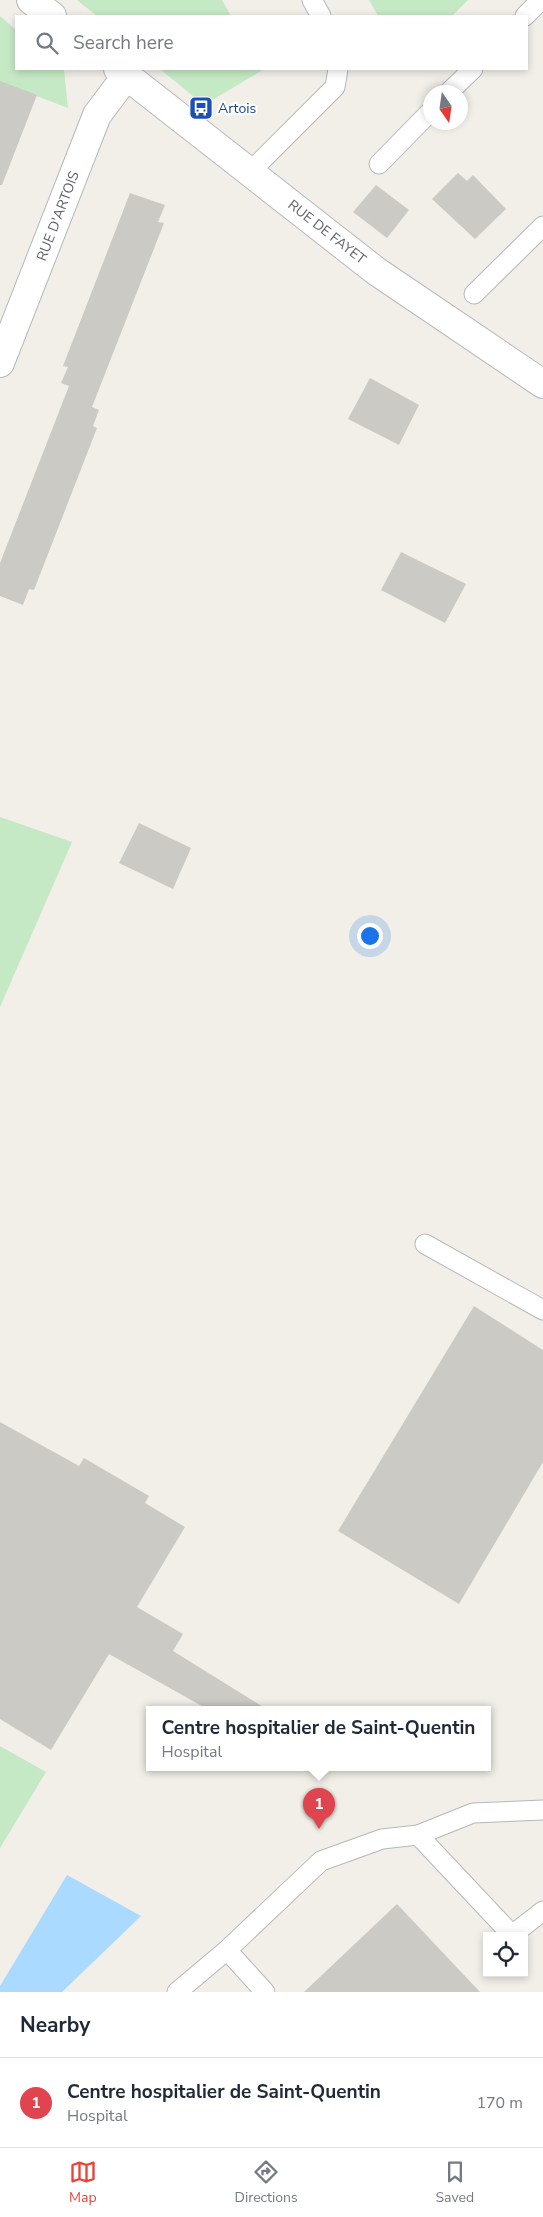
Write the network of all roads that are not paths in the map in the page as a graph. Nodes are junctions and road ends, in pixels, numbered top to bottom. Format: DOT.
graph roads {
  1 [pos="31,0"];
  2 [pos="312,0"];
  3 [pos="541,0"];
  4 [pos="51,15"];
  5 [pos="320,15"];
  6 [pos="526,15"];
  7 [pos="338,70"];
  8 [pos="472,70"];
  9 [pos="123,72"];
  10 [pos="456,85"];
  11 [pos="423,119"];
  12 [pos="379,164"];
  13 [pos="250,172"];
  14 [pos="543,226"];
  15 [pos="474,294"];
  16 [pos="0,363"];
  17 [pos="543,384"];
  18 [pos="425,1244"];
  19 [pos="543,1310"];
  20 [pos="543,1810"];
  21 [pos="418,1835"];
  22 [pos="543,1912"];
  23 [pos="227,1950"];
  24 [pos="177,1992"];
  25 [pos="265,1992"];
  1 -- 4 [label="main road"];
  2 -- 5 [label="lane"];
  3 -- 6 [label="lane"];
  7 -- 13 [label="lane"];
  8 -- 10 [label="lane"];
  9 -- 13 [label="main road, RUE DE FAYET"];
  9 -- 16 [label="main road, RUE D'ARTOIS"];
  11 -- 12 [label="lane"];
  13 -- 17 [label="main road, RUE DE FAYET"];
  14 -- 15 [label="lane"];
  18 -- 19 [label="lane"];
  20 -- 21 [label="lane"];
  21 -- 22 [label="lane"];
  21 -- 23 [label="lane"];
  23 -- 24 [label="lane"];
  23 -- 25 [label="lane"];
}
